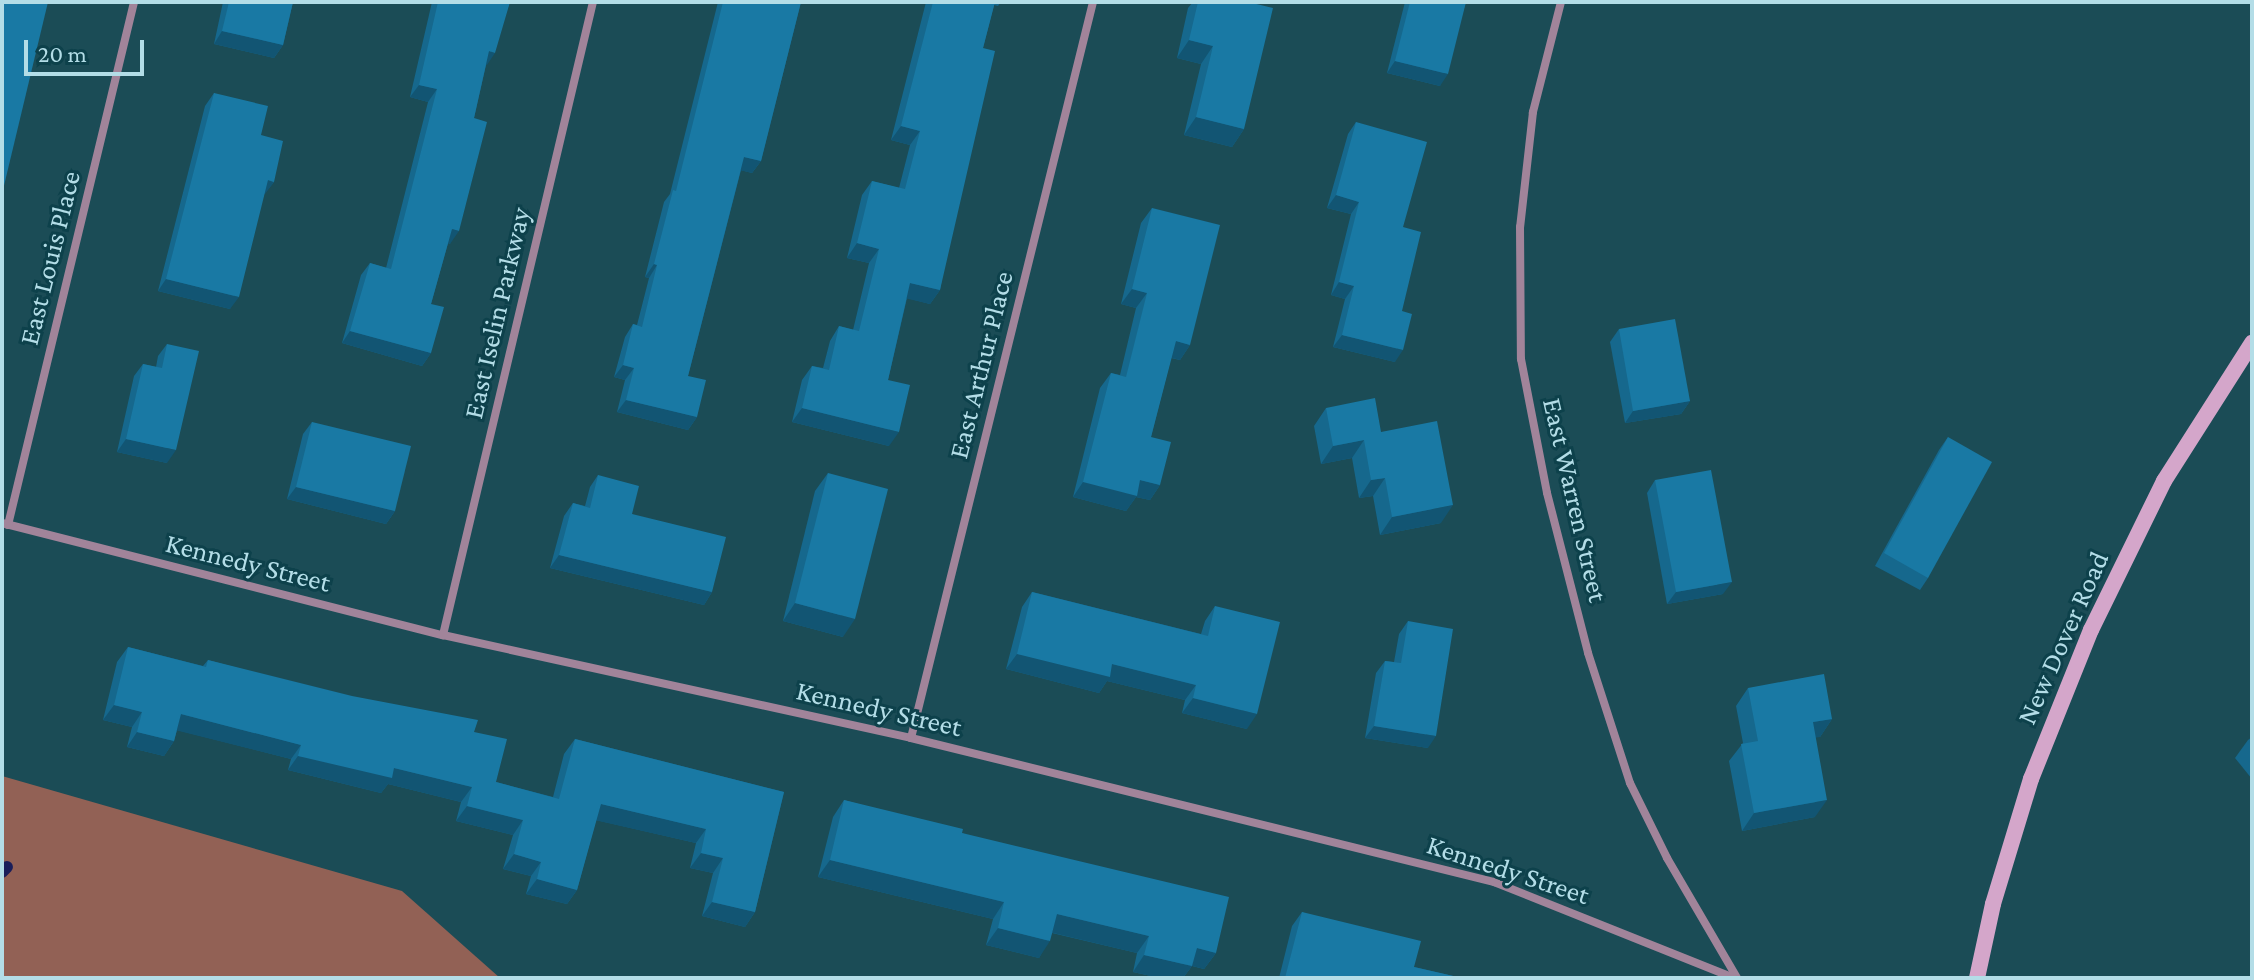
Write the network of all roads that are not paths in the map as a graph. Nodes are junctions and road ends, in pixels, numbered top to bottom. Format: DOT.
graph roads {
  1 [pos="134,2"];
  2 [pos="593,2"];
  3 [pos="1093,2"];
  4 [pos="1561,2"];
  5 [pos="2252,343"];
  6 [pos="5,524"];
  7 [pos="443,635"];
  8 [pos="911,738"];
  9 [pos="1736,978"];
  10 [pos="1977,978"];
  1 -- 6 [label="street, East Louis Place"];
  2 -- 7 [label="street, East Iselin Parkway"];
  3 -- 8 [label="street, East Arthur Place"];
  4 -- 9 [label="street, East Warren Street"];
  5 -- 10 [label="street, New Dover Road"];
  6 -- 7 [label="street, Kennedy Street"];
  7 -- 8 [label="street, Kennedy Street"];
  8 -- 9 [label="street, Kennedy Street"];
}
